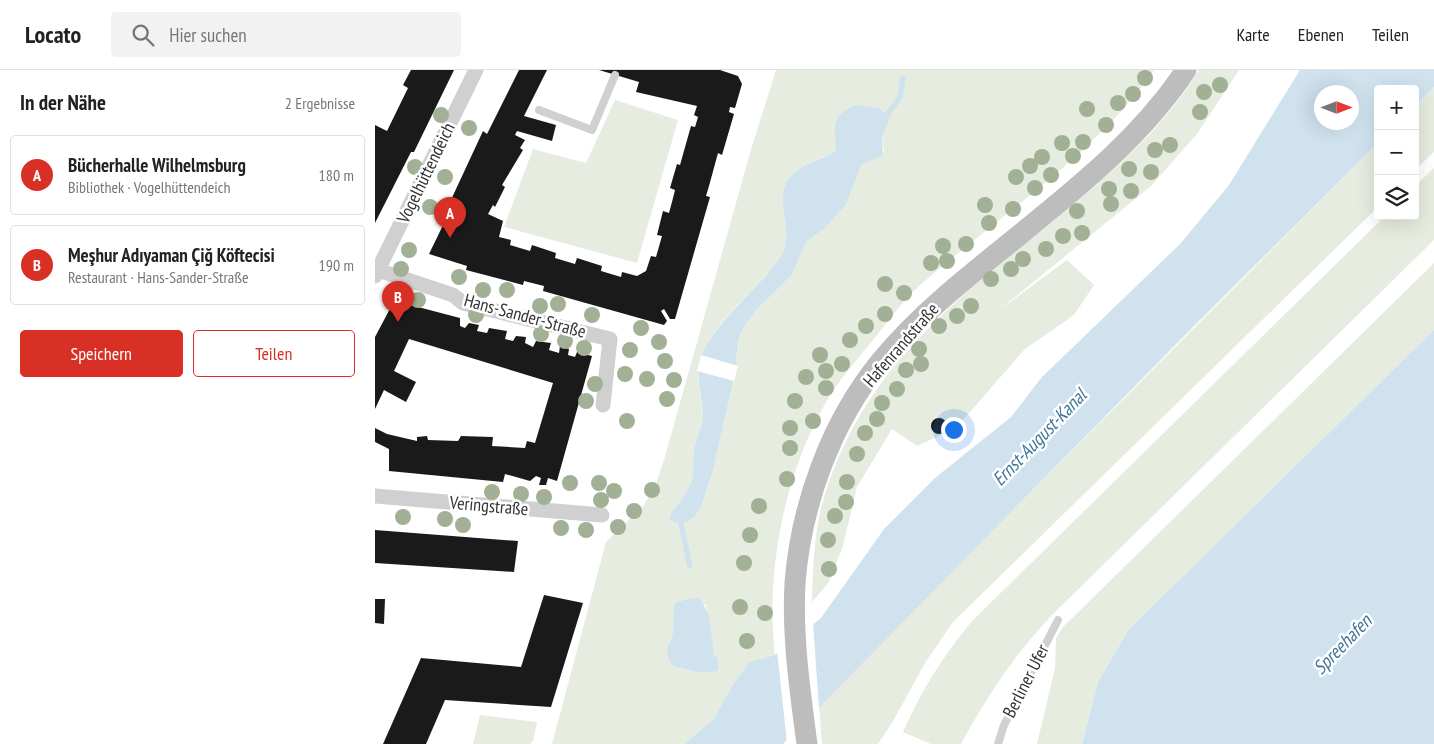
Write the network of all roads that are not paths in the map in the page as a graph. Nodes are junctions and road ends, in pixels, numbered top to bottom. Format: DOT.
graph roads {
  1 [pos="476,70"];
  2 [pos="1186,70"];
  3 [pos="615,75"];
  4 [pos="539,110"];
  5 [pos="377,273"];
  6 [pos="603,405"];
  7 [pos="375,496"];
  8 [pos="603,515"];
  9 [pos="1058,620"];
  10 [pos="806,736"];
  11 [pos="998,744"];
  1 -- 5 [label="street, Vogelhüttendeich"];
  2 -- 10 [label="main road, Hafenrandstraße"];
  3 -- 4 [label="lane"];
  5 -- 6 [label="street, Hans-Sander-Straße"];
  7 -- 8 [label="street, Veringstraße"];
  9 -- 11 [label="lane, Berliner Ufer"];
}
